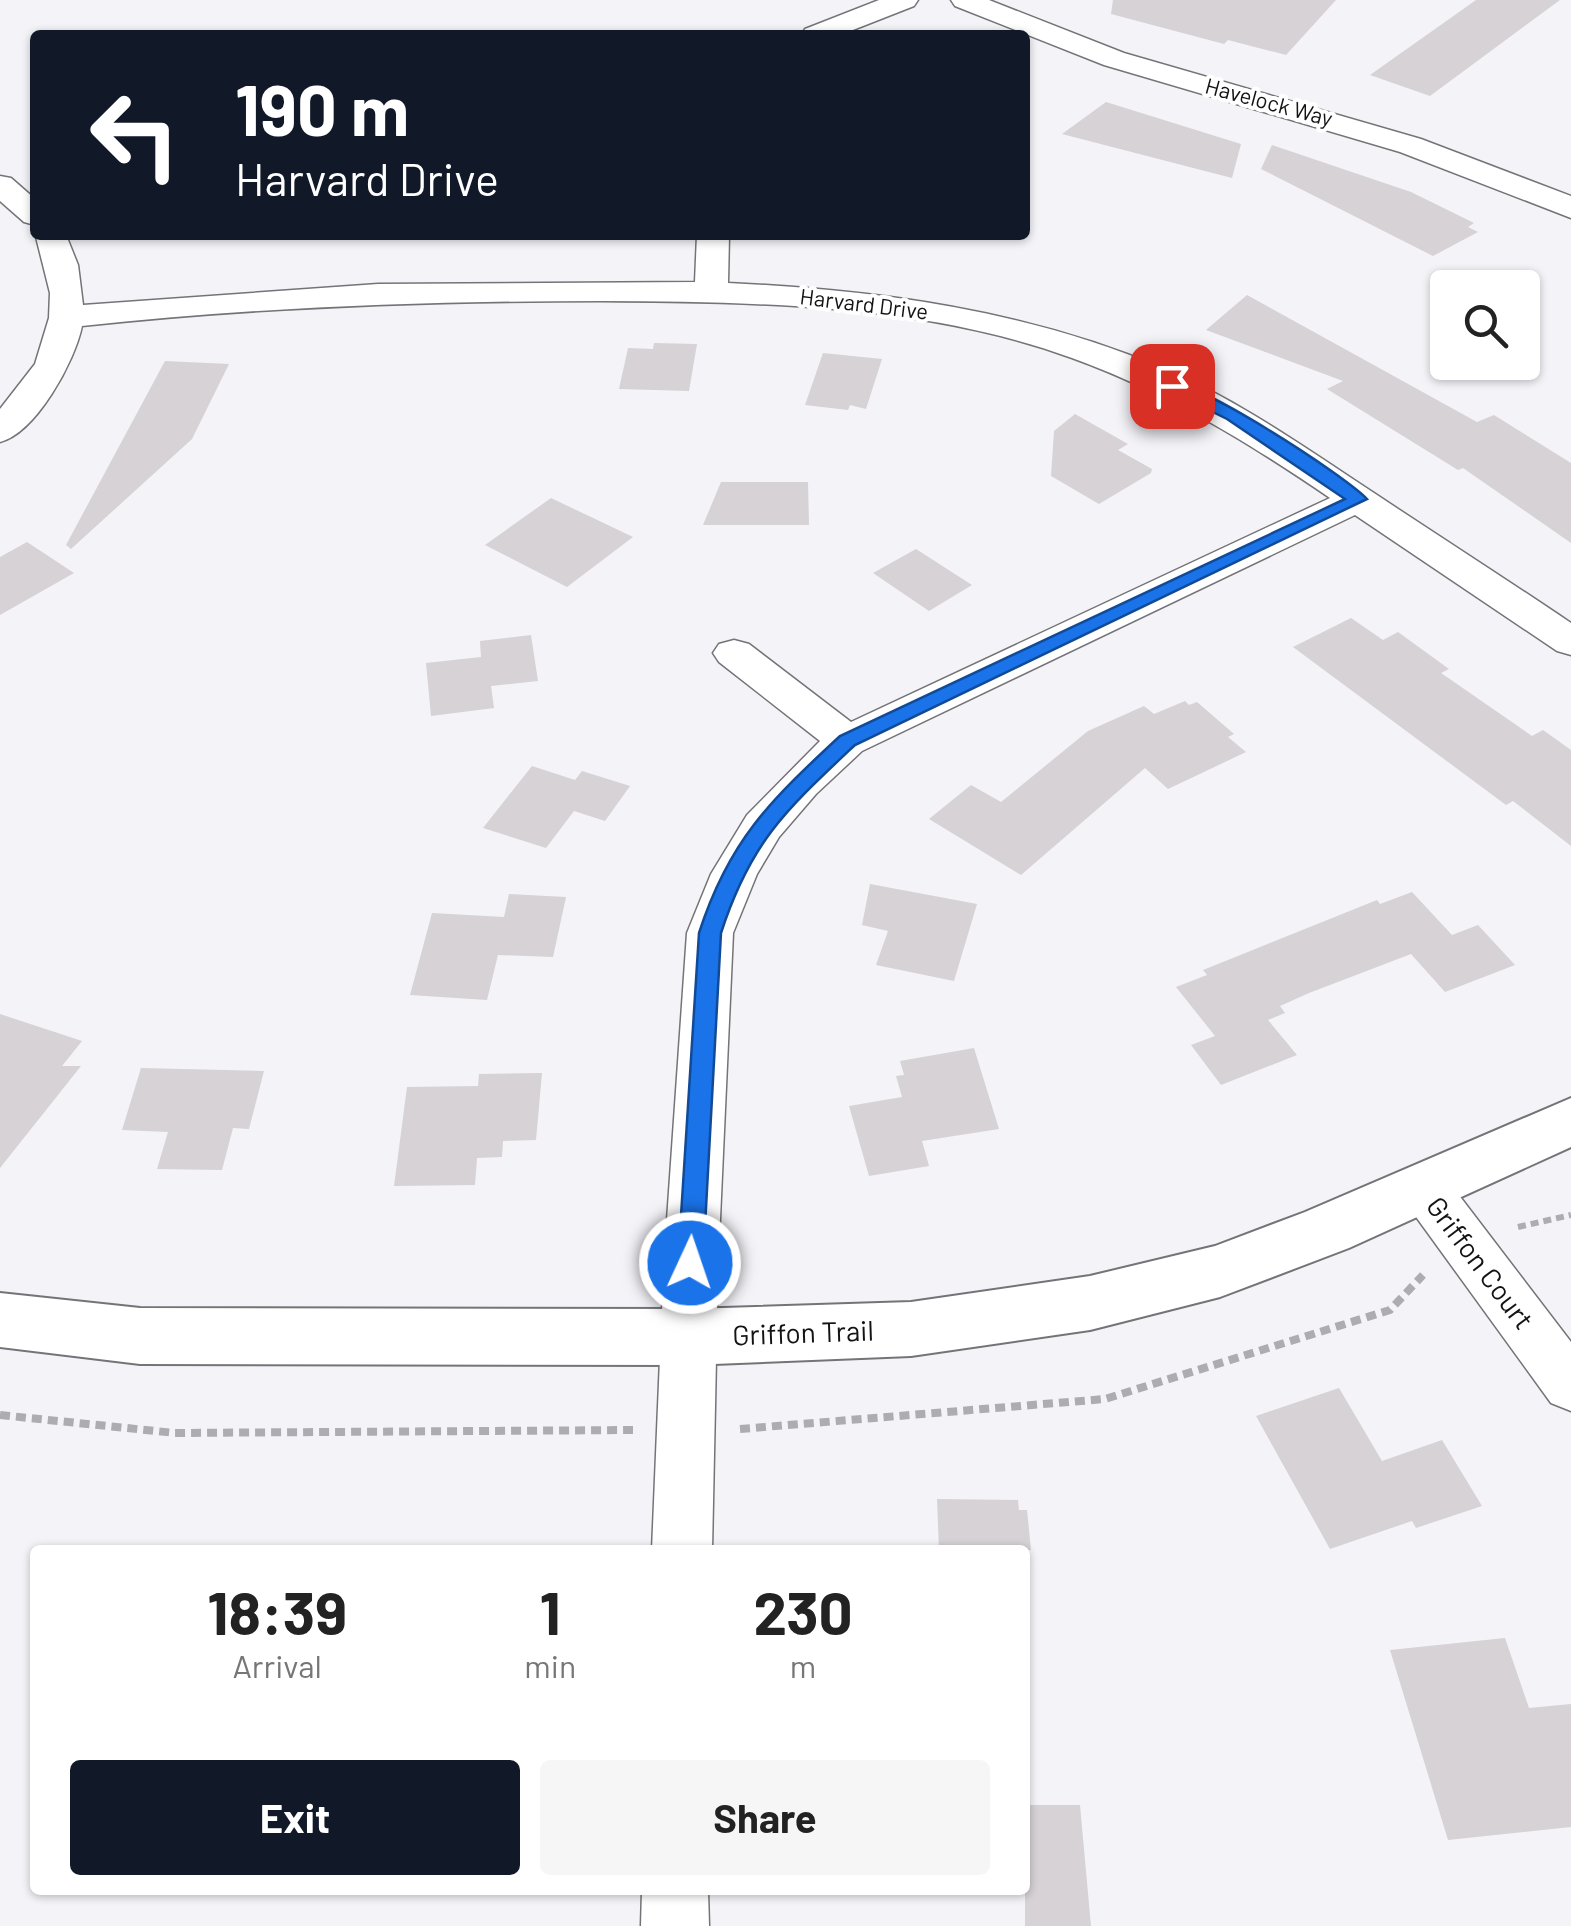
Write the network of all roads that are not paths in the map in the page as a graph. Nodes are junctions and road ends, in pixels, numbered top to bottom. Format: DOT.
graph roads {
  1 [pos="904,0"];
  2 [pos="965,0"];
  3 [pos="828,30"];
  4 [pos="0,185"];
  5 [pos="1571,208"];
  6 [pos="30,210"];
  7 [pos="52,240"];
  8 [pos="713,240"];
  9 [pos="711,291"];
  10 [pos="70,317"];
  11 [pos="0,431"];
  12 [pos="1358,499"];
  13 [pos="1571,642"];
  14 [pos="734,653"];
  15 [pos="847,740"];
  16 [pos="1571,1121"];
  17 [pos="1424,1188"];
  18 [pos="0,1320"];
  19 [pos="688,1337"];
  20 [pos="1571,1386"];
  21 [pos="682,1545"];
  22 [pos="676,1895"];
  23 [pos="675,1926"];
  1 -- 3 [label="street"];
  2 -- 5 [label="street, Havelock Way"];
  4 -- 6 [label="street"];
  7 -- 10 [label="street"];
  8 -- 9 [label="street"];
  9 -- 10 [label="street, Harvard Drive"];
  9 -- 12 [label="street, Harvard Drive"];
  10 -- 11 [label="street"];
  12 -- 13 [label="street, Harvard Drive"];
  12 -- 15 [label="street"];
  14 -- 15 [label="street"];
  15 -- 19 [label="street"];
  16 -- 17 [label="street, Griffon Trail"];
  17 -- 19 [label="street, Griffon Trail"];
  17 -- 20 [label="street, Griffon Court"];
  18 -- 19 [label="street, Griffon Trail"];
  19 -- 21 [label="street"];
  22 -- 23 [label="street"];
}
